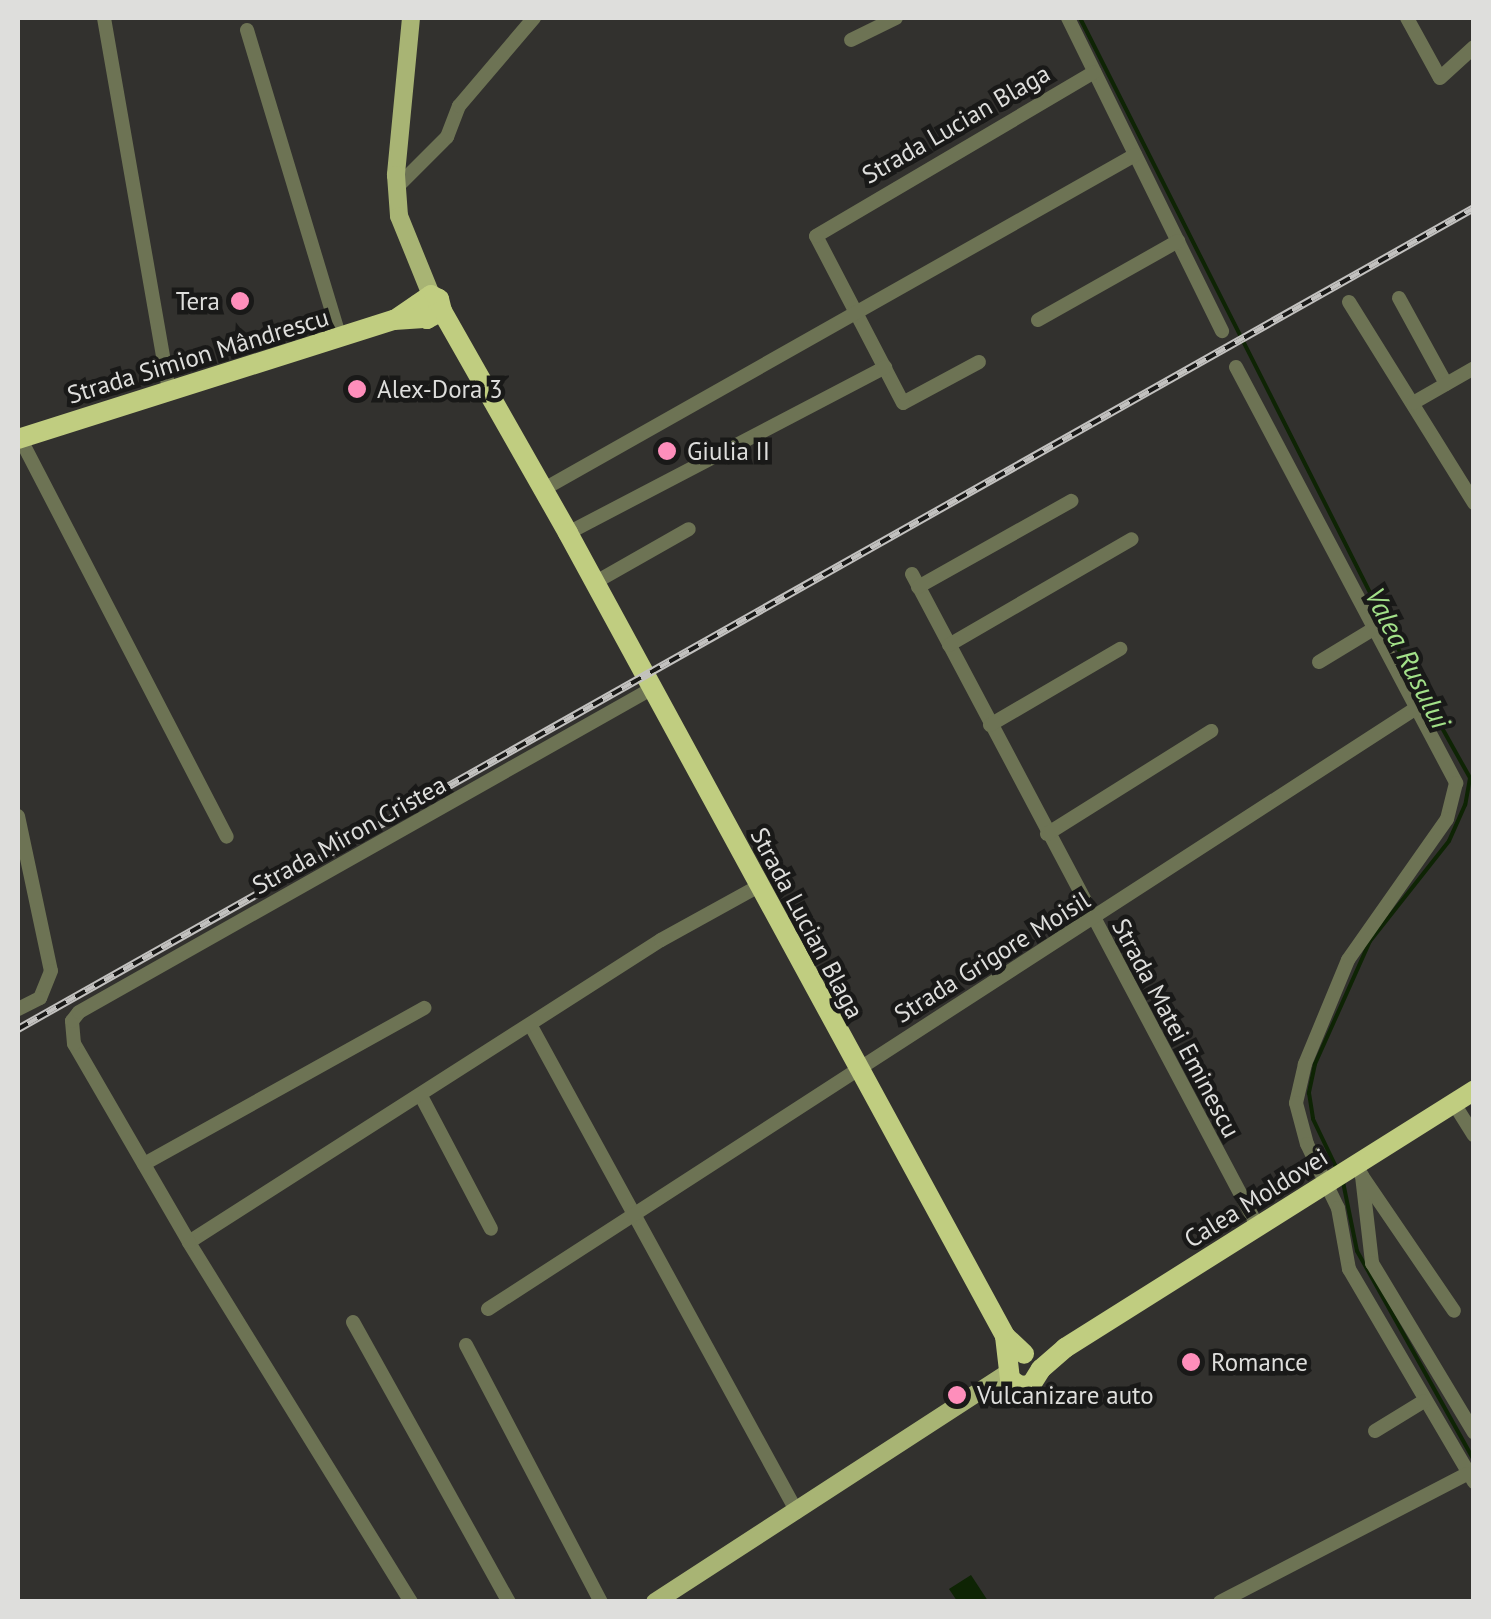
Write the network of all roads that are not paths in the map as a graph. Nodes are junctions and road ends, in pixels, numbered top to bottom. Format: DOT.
graph roads {
  1 [pos="104,18"];
  2 [pos="411,18"];
  3 [pos="534,18"];
  4 [pos="896,18"];
  5 [pos="1068,18"];
  6 [pos="1407,18"];
  7 [pos="247,30"];
  8 [pos="852,40"];
  9 [pos="1474,47"];
  10 [pos="1094,72"];
  11 [pos="1135,154"];
  12 [pos="397,187"];
  13 [pos="1178,242"];
  14 [pos="1399,298"];
  15 [pos="1349,302"];
  16 [pos="428,303"];
  17 [pos="856,314"];
  18 [pos="1038,320"];
  19 [pos="1222,331"];
  20 [pos="340,338"];
  21 [pos="979,362"];
  22 [pos="885,367"];
  23 [pos="1236,367"];
  24 [pos="1474,368"];
  25 [pos="1446,384"];
  26 [pos="170,392"];
  27 [pos="1413,403"];
  28 [pos="19,438"];
  29 [pos="544,489"];
  30 [pos="1070,501"];
  31 [pos="1474,503"];
  32 [pos="688,529"];
  33 [pos="568,533"];
  34 [pos="1132,540"];
  35 [pos="594,582"];
  36 [pos="1375,628"];
  37 [pos="948,644"];
  38 [pos="1120,649"];
  39 [pos="1319,662"];
  40 [pos="651,689"];
  41 [pos="1418,708"];
  42 [pos="990,725"];
  43 [pos="1210,731"];
  44 [pos="18,816"];
  45 [pos="1048,834"];
  46 [pos="227,837"];
  47 [pos="759,886"];
  48 [pos="1093,921"];
  49 [pos="424,1008"];
  50 [pos="18,1009"];
  51 [pos="531,1026"];
  52 [pos="857,1068"];
  53 [pos="1474,1090"];
  54 [pos="421,1096"];
  55 [pos="1453,1102"];
  56 [pos="1474,1134"];
  57 [pos="144,1164"];
  58 [pos="1344,1175"];
  59 [pos="633,1213"];
  60 [pos="1257,1225"];
  61 [pos="491,1229"];
  62 [pos="189,1242"];
  63 [pos="488,1309"];
  64 [pos="1454,1311"];
  65 [pos="353,1322"];
  66 [pos="466,1345"];
  67 [pos="1022,1367"];
  68 [pos="1424,1400"];
  69 [pos="1375,1431"];
  70 [pos="1474,1433"];
  71 [pos="1470,1478"];
  72 [pos="796,1512"];
  73 [pos="411,1602"];
  74 [pos="509,1602"];
  75 [pos="601,1602"];
  76 [pos="654,1602"];
  77 [pos="672,1602"];
  78 [pos="1220,1602"];
  1 -- 26 [label="street"];
  2 -- 12 [label="main road"];
  3 -- 12 [label="street"];
  4 -- 8 [label="street"];
  5 -- 10 [label="street"];
  6 -- 9 [label="street"];
  7 -- 20 [label="street"];
  10 -- 11 [label="street"];
  10 -- 17 [label="street, Strada Lucian Blaga"];
  11 -- 13 [label="street"];
  11 -- 17 [label="street"];
  12 -- 16 [label="main road"];
  13 -- 18 [label="street"];
  13 -- 19 [label="street"];
  14 -- 25 [label="street"];
  15 -- 27 [label="street"];
  16 -- 20 [label="highway, Strada Simion Mândrescu"];
  16 -- 29 [label="highway, Strada Lucian Blaga"];
  17 -- 22 [label="street, Strada Lucian Blaga"];
  17 -- 29 [label="street"];
  20 -- 26 [label="highway, Strada Simion Mândrescu"];
  21 -- 22 [label="street, Strada Lucian Blaga"];
  22 -- 33 [label="street"];
  23 -- 36 [label="street"];
  24 -- 25 [label="street"];
  25 -- 27 [label="street"];
  26 -- 28 [label="highway, Strada Simion Mândrescu"];
  27 -- 31 [label="street"];
  28 -- 46 [label="street"];
  29 -- 33 [label="highway, Strada Lucian Blaga"];
  30 -- 37 [label="street, Strada Matei Eminescu"];
  32 -- 35 [label="street"];
  33 -- 35 [label="highway, Strada Lucian Blaga"];
  34 -- 37 [label="street"];
  35 -- 40 [label="highway, Strada Lucian Blaga"];
  36 -- 39 [label="street"];
  36 -- 41 [label="street"];
  37 -- 42 [label="street, Strada Matei Eminescu"];
  38 -- 42 [label="street"];
  40 -- 47 [label="highway, Strada Lucian Blaga"];
  40 -- 57 [label="street, Strada Miron Cristea"];
  41 -- 48 [label="street, Strada Grigore Moisil"];
  41 -- 58 [label="street"];
  42 -- 45 [label="street, Strada Matei Eminescu"];
  43 -- 45 [label="street"];
  44 -- 50 [label="street"];
  45 -- 48 [label="street, Strada Matei Eminescu"];
  47 -- 51 [label="street"];
  47 -- 52 [label="highway, Strada Lucian Blaga"];
  48 -- 52 [label="street, Strada Grigore Moisil"];
  48 -- 60 [label="street, Strada Matei Eminescu"];
  49 -- 57 [label="street"];
  51 -- 54 [label="street"];
  51 -- 59 [label="street"];
  52 -- 59 [label="street, Strada Grigore Moisil"];
  52 -- 67 [label="highway, Strada Lucian Blaga"];
  53 -- 55 [label="highway, Calea Moldovei"];
  54 -- 61 [label="street"];
  54 -- 62 [label="street"];
  55 -- 56 [label="street"];
  55 -- 58 [label="highway, Calea Moldovei"];
  57 -- 62 [label="street"];
  58 -- 60 [label="highway, Calea Moldovei"];
  58 -- 64 [label="street"];
  58 -- 68 [label="street"];
  58 -- 70 [label="street"];
  59 -- 63 [label="street, Strada Grigore Moisil"];
  59 -- 72 [label="street"];
  60 -- 67 [label="highway, Calea Moldovei"];
  62 -- 73 [label="street"];
  65 -- 74 [label="street"];
  66 -- 75 [label="street"];
  67 -- 72 [label="main road, Calea Moldovei"];
  67 -- 77 [label="main road, Calea Moldovei"];
  68 -- 69 [label="street"];
  68 -- 71 [label="street"];
  71 -- 78 [label="street"];
  72 -- 76 [label="main road, Calea Moldovei"];
}
